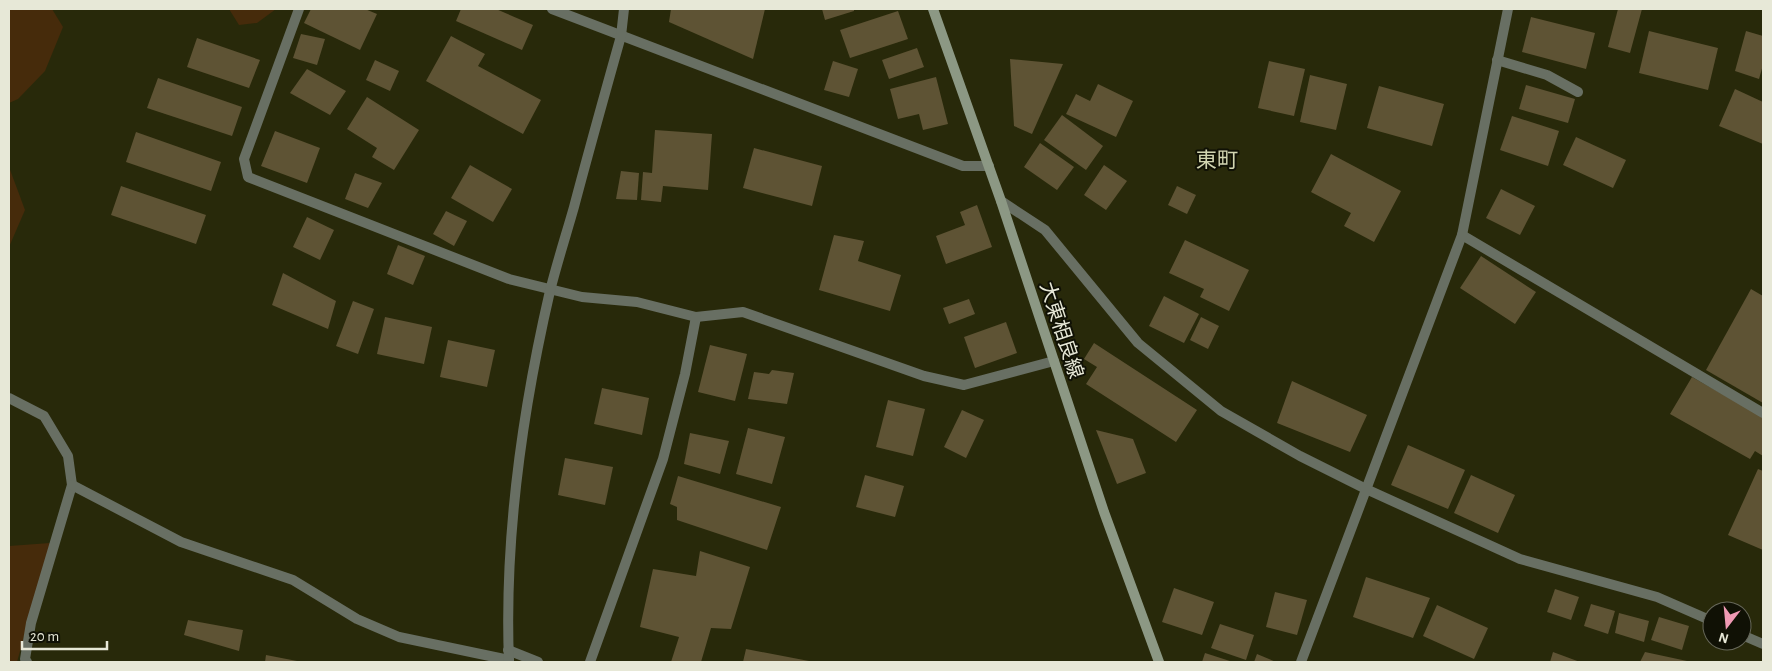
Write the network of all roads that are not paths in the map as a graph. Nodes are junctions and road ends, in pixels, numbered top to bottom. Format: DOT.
graph roads {
  1 [pos="299,9"];
  2 [pos="552,9"];
  3 [pos="624,9"];
  4 [pos="933,9"];
  5 [pos="1508,9"];
  6 [pos="621,36"];
  7 [pos="1497,60"];
  8 [pos="1578,92"];
  9 [pos="989,166"];
  10 [pos="1001,201"];
  11 [pos="1462,235"];
  12 [pos="550,290"];
  13 [pos="696,317"];
  14 [pos="1054,361"];
  15 [pos="9,398"];
  16 [pos="1763,413"];
  17 [pos="72,485"];
  18 [pos="1366,489"];
  19 [pos="1702,617"];
  20 [pos="509,658"];
  21 [pos="27,662"];
  22 [pos="538,662"];
  23 [pos="590,662"];
  24 [pos="1160,662"];
  25 [pos="1301,662"];
  1 -- 12 [label="street"];
  2 -- 6 [label="street"];
  3 -- 6 [label="street"];
  4 -- 9 [label="main road, 大東相良線"];
  5 -- 7 [label="street"];
  6 -- 9 [label="street"];
  6 -- 12 [label="street"];
  7 -- 8 [label="street"];
  7 -- 11 [label="street"];
  9 -- 10 [label="main road, 大東相良線"];
  10 -- 14 [label="main road, 大東相良線"];
  10 -- 18 [label="street"];
  11 -- 16 [label="street"];
  11 -- 18 [label="street"];
  12 -- 13 [label="street"];
  12 -- 20 [label="street"];
  13 -- 14 [label="street"];
  13 -- 23 [label="street"];
  14 -- 24 [label="main road, 大東相良線"];
  15 -- 17 [label="street"];
  17 -- 20 [label="street"];
  17 -- 21 [label="street"];
  18 -- 19 [label="street"];
  18 -- 25 [label="street"];
  20 -- 22 [label="street"];
}
